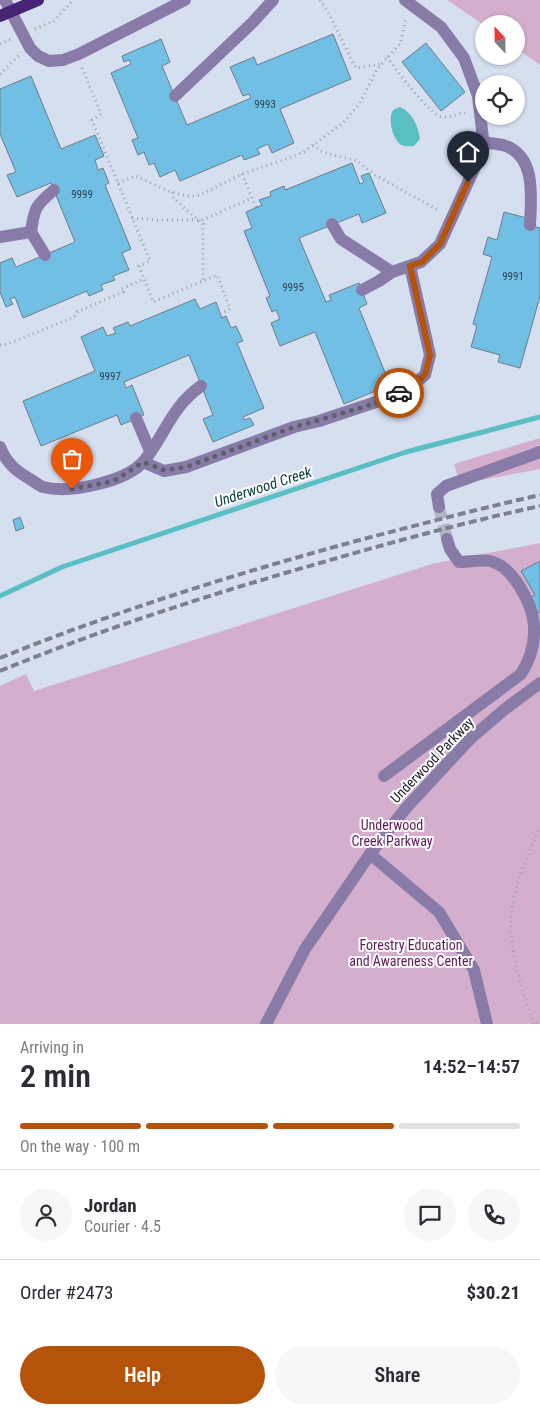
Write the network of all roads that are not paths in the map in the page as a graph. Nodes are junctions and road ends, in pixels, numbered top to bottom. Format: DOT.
graph roads {
  1 [pos="38,0"];
  2 [pos="185,0"];
  3 [pos="273,0"];
  4 [pos="407,2"];
  5 [pos="5,9"];
  6 [pos="175,96"];
  7 [pos="483,142"];
  8 [pos="54,190"];
  9 [pos="332,224"];
  10 [pos="530,225"];
  11 [pos="31,232"];
  12 [pos="0,237"];
  13 [pos="45,255"];
  14 [pos="410,266"];
  15 [pos="392,272"];
  16 [pos="362,290"];
  17 [pos="201,386"];
  18 [pos="136,418"];
  19 [pos="0,447"];
  20 [pos="150,451"];
  21 [pos="540,452"];
  22 [pos="143,462"];
  23 [pos="440,507"];
  24 [pos="447,539"];
  25 [pos="540,683"];
  26 [pos="384,776"];
  27 [pos="370,854"];
  28 [pos="266,1024"];
  29 [pos="486,1024"];
  1 -- 5 [label="main road"];
  2 -- 5 [label="street"];
  3 -- 6 [label="street"];
  4 -- 7 [label="street"];
  7 -- 10 [label="street"];
  7 -- 14 [label="street"];
  8 -- 11 [label="street"];
  9 -- 15 [label="street"];
  11 -- 12 [label="street"];
  11 -- 13 [label="street"];
  14 -- 15 [label="street"];
  14 -- 22 [label="street"];
  15 -- 16 [label="street"];
  17 -- 20 [label="street"];
  18 -- 20 [label="street"];
  19 -- 22 [label="street"];
  20 -- 22 [label="street"];
  21 -- 23 [label="street"];
  24 -- 26 [label="street"];
  25 -- 27 [label="street, Underwood Parkway"];
  27 -- 28 [label="street, Underwood Parkway"];
  27 -- 29 [label="street"];
}
